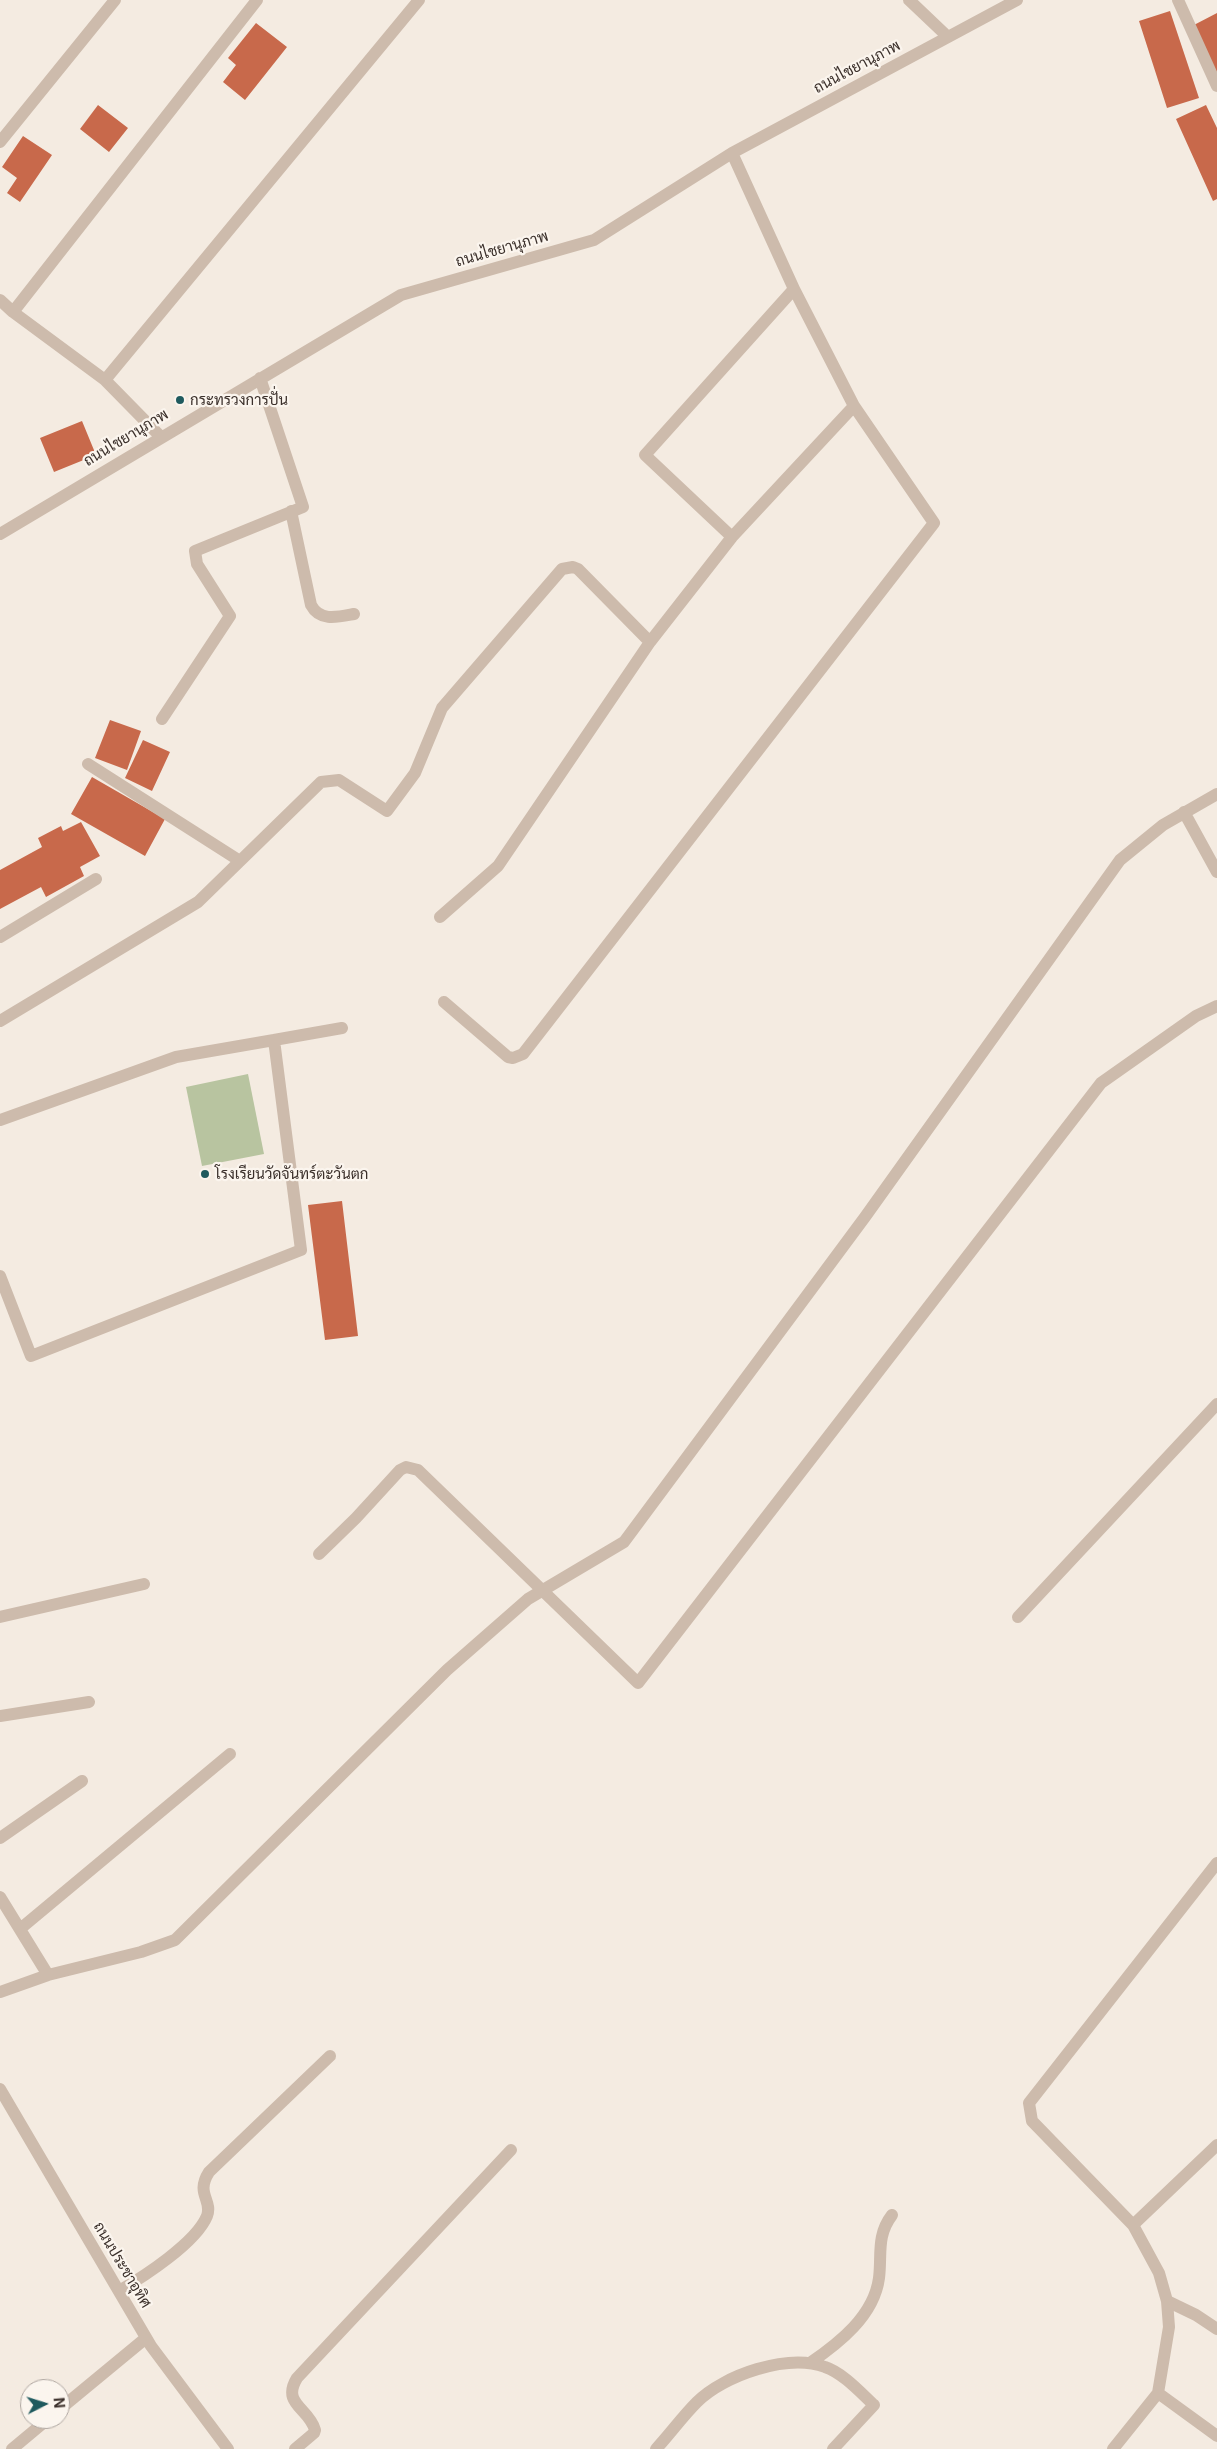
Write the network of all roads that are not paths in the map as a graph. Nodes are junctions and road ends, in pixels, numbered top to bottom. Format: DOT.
graph roads {
  1 [pos="115,0"];
  2 [pos="257,0"];
  3 [pos="419,0"];
  4 [pos="909,0"];
  5 [pos="1017,0"];
  6 [pos="1178,0"];
  7 [pos="948,37"];
  8 [pos="1217,86"];
  9 [pos="0,142"];
  10 [pos="732,153"];
  11 [pos="794,290"];
  12 [pos="0,300"];
  13 [pos="12,312"];
  14 [pos="260,378"];
  15 [pos="105,380"];
  16 [pos="854,406"];
  17 [pos="160,436"];
  18 [pos="291,512"];
  19 [pos="0,534"];
  20 [pos="732,537"];
  21 [pos="354,614"];
  22 [pos="650,642"];
  23 [pos="162,719"];
  24 [pos="88,764"];
  25 [pos="1217,794"];
  26 [pos="1184,812"];
  27 [pos="240,861"];
  28 [pos="1217,872"];
  29 [pos="96,879"];
  30 [pos="440,917"];
  31 [pos="0,937"];
  32 [pos="444,1002"];
  33 [pos="1217,1006"];
  34 [pos="0,1021"];
  35 [pos="342,1028"];
  36 [pos="274,1040"];
  37 [pos="0,1120"];
  38 [pos="0,1276"];
  39 [pos="1217,1404"];
  40 [pos="319,1554"];
  41 [pos="144,1584"];
  42 [pos="542,1591"];
  43 [pos="0,1617"];
  44 [pos="1018,1617"];
  45 [pos="89,1702"];
  46 [pos="0,1716"];
  47 [pos="230,1754"];
  48 [pos="82,1781"];
  49 [pos="0,1838"];
  50 [pos="1217,1864"];
  51 [pos="0,1897"];
  52 [pos="20,1929"];
  53 [pos="48,1975"];
  54 [pos="0,1992"];
  55 [pos="330,2056"];
  56 [pos="0,2089"];
  57 [pos="1217,2145"];
  58 [pos="512,2150"];
  59 [pos="892,2215"];
  60 [pos="1133,2225"];
  61 [pos="119,2291"];
  62 [pos="1167,2301"];
  63 [pos="1217,2329"];
  64 [pos="146,2338"];
  65 [pos="810,2363"];
  66 [pos="1158,2393"];
  67 [pos="70,2401"];
  68 [pos="36,2429"];
  69 [pos="1217,2436"];
  70 [pos="12,2449"];
  71 [pos="228,2449"];
  72 [pos="295,2449"];
  73 [pos="656,2449"];
  74 [pos="834,2449"];
  75 [pos="1113,2449"];
  1 -- 9 [label="street"];
  2 -- 13 [label="street"];
  3 -- 15 [label="street"];
  4 -- 7 [label="street"];
  5 -- 7 [label="street, ถนนไชยานุภาพ"];
  6 -- 8 [label="street"];
  7 -- 10 [label="street, ถนนไชยานุภาพ"];
  10 -- 11 [label="street"];
  10 -- 14 [label="street, ถนนไชยานุภาพ"];
  11 -- 16 [label="street"];
  11 -- 20 [label="street"];
  12 -- 13 [label="street"];
  13 -- 15 [label="street"];
  14 -- 17 [label="street, ถนนไชยานุภาพ"];
  14 -- 18 [label="street"];
  15 -- 17 [label="street"];
  16 -- 20 [label="street"];
  16 -- 32 [label="street"];
  17 -- 19 [label="street, ถนนไชยานุภาพ"];
  18 -- 21 [label="street"];
  18 -- 23 [label="street"];
  20 -- 22 [label="street"];
  22 -- 27 [label="street"];
  22 -- 30 [label="street"];
  24 -- 27 [label="street"];
  25 -- 26 [label="street"];
  26 -- 28 [label="street"];
  26 -- 42 [label="street"];
  27 -- 34 [label="street"];
  29 -- 31 [label="street"];
  33 -- 42 [label="street"];
  35 -- 36 [label="street"];
  36 -- 37 [label="street"];
  36 -- 38 [label="street"];
  39 -- 44 [label="street"];
  40 -- 42 [label="street"];
  41 -- 43 [label="street"];
  42 -- 53 [label="street"];
  45 -- 46 [label="street"];
  47 -- 52 [label="street"];
  48 -- 49 [label="street"];
  50 -- 60 [label="street"];
  51 -- 52 [label="street"];
  52 -- 53 [label="street"];
  53 -- 54 [label="street"];
  55 -- 61 [label="street"];
  56 -- 61 [label="street, ถนนประชาอุทิศ"];
  57 -- 60 [label="street"];
  58 -- 72 [label="street"];
  59 -- 65 [label="street"];
  60 -- 62 [label="street"];
  61 -- 64 [label="street, ถนนประชาอุทิศ"];
  62 -- 63 [label="street"];
  62 -- 66 [label="street"];
  64 -- 67 [label="street"];
  64 -- 71 [label="street, ถนนประชาอุทิศ"];
  65 -- 73 [label="street"];
  65 -- 74 [label="street"];
  66 -- 69 [label="street"];
  66 -- 75 [label="street"];
  68 -- 70 [label="street"];
}
